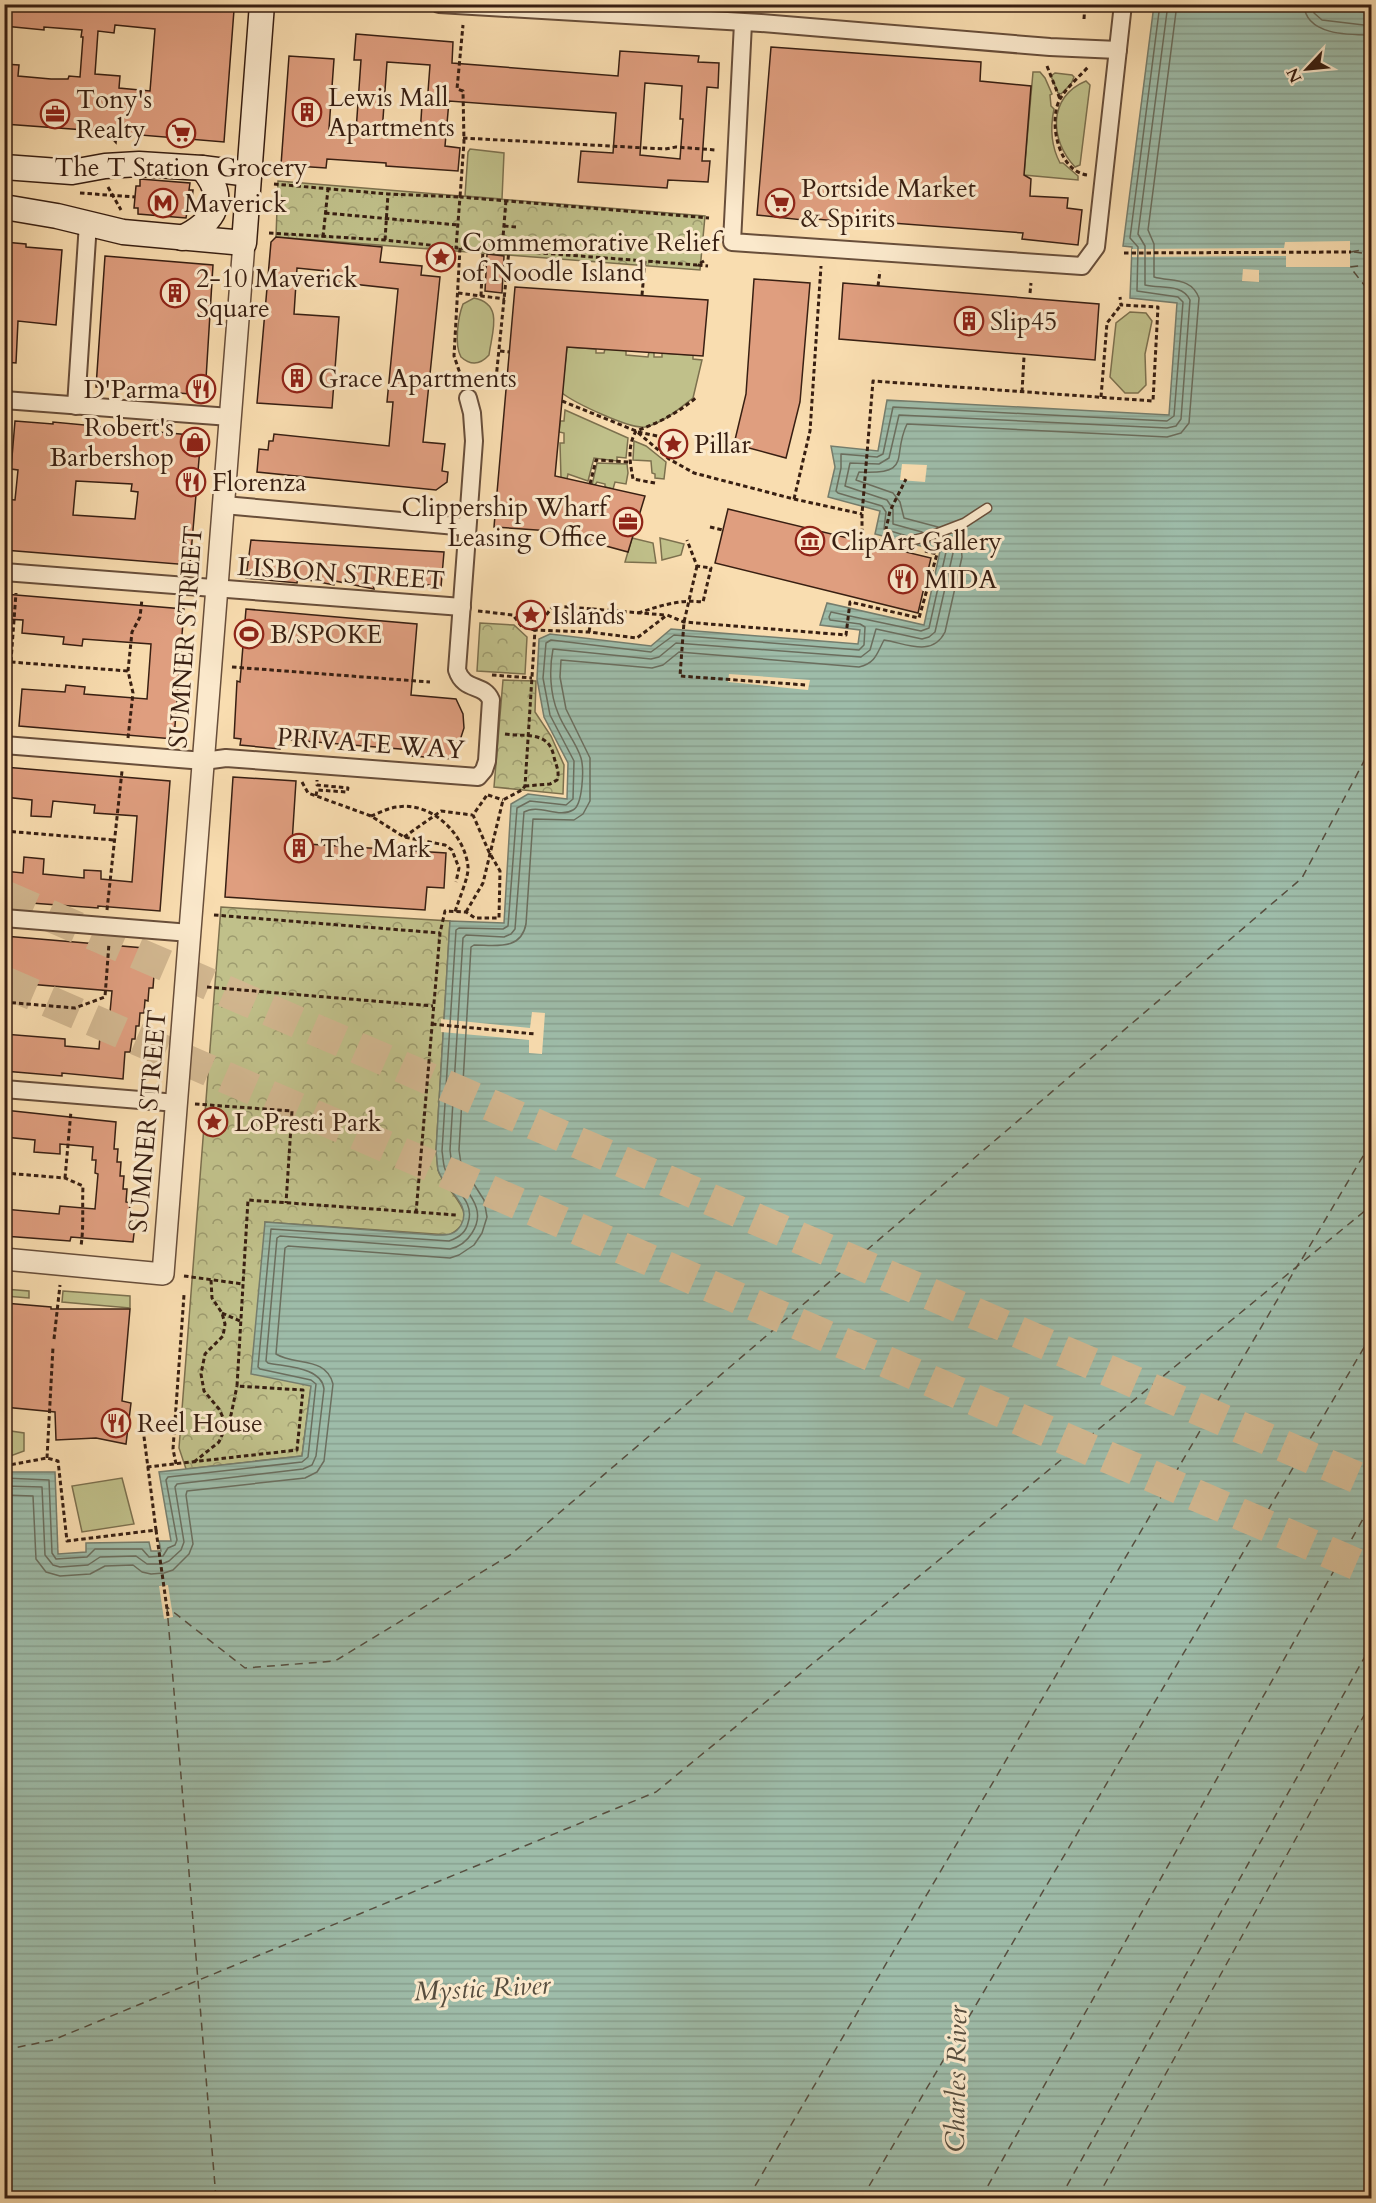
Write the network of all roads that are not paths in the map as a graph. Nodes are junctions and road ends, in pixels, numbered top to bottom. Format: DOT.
graph roads {
  1 [pos="262,4"];
  2 [pos="439,4"];
  3 [pos="1123,4"];
  4 [pos="743,22"];
  5 [pos="1118,50"];
  6 [pos="4,167"];
  7 [pos="202,168"];
  8 [pos="249,174"];
  9 [pos="4,207"];
  10 [pos="88,223"];
  11 [pos="182,238"];
  12 [pos="244,243"];
  13 [pos="468,398"];
  14 [pos="4,400"];
  15 [pos="76,406"];
  16 [pos="230,417"];
  17 [pos="224,505"];
  18 [pos="987,508"];
  19 [pos="467,527"];
  20 [pos="897,544"];
  21 [pos="4,573"];
  22 [pos="217,590"];
  23 [pos="470,609"];
  24 [pos="5,737"];
  25 [pos="204,761"];
  26 [pos="4,918"];
  27 [pos="190,933"];
  28 [pos="4,1089"];
  29 [pos="177,1103"];
  30 [pos="4,1259"];
  1 -- 8 [label="main road, SUMNER STREET"];
  2 -- 4 [label="street"];
  3 -- 5 [label="street"];
  4 -- 5 [label="street"];
  4 -- 5 [label="street"];
  6 -- 7 [label="main road"];
  7 -- 8 [label="main road"];
  7 -- 11 [label="main road"];
  8 -- 12 [label="main road, SUMNER STREET"];
  9 -- 10 [label="main road"];
  10 -- 11 [label="main road"];
  10 -- 15 [label="street"];
  11 -- 12 [label="main road"];
  12 -- 16 [label="street, SUMNER STREET"];
  13 -- 19 [label="street"];
  14 -- 15 [label="street"];
  15 -- 16 [label="street"];
  16 -- 17 [label="street, SUMNER STREET"];
  17 -- 19 [label="street"];
  17 -- 22 [label="street, SUMNER STREET"];
  18 -- 20 [label="lane"];
  19 -- 23 [label="street"];
  21 -- 22 [label="street, LISBON STREET"];
  22 -- 23 [label="street, LISBON STREET"];
  22 -- 25 [label="street, SUMNER STREET"];
  23 -- 25 [label="street, PRIVATE WAY"];
  24 -- 25 [label="street"];
  25 -- 27 [label="street, SUMNER STREET"];
  26 -- 27 [label="street"];
  27 -- 29 [label="street, SUMNER STREET"];
  28 -- 29 [label="street"];
  29 -- 30 [label="street, SUMNER STREET"];
}
